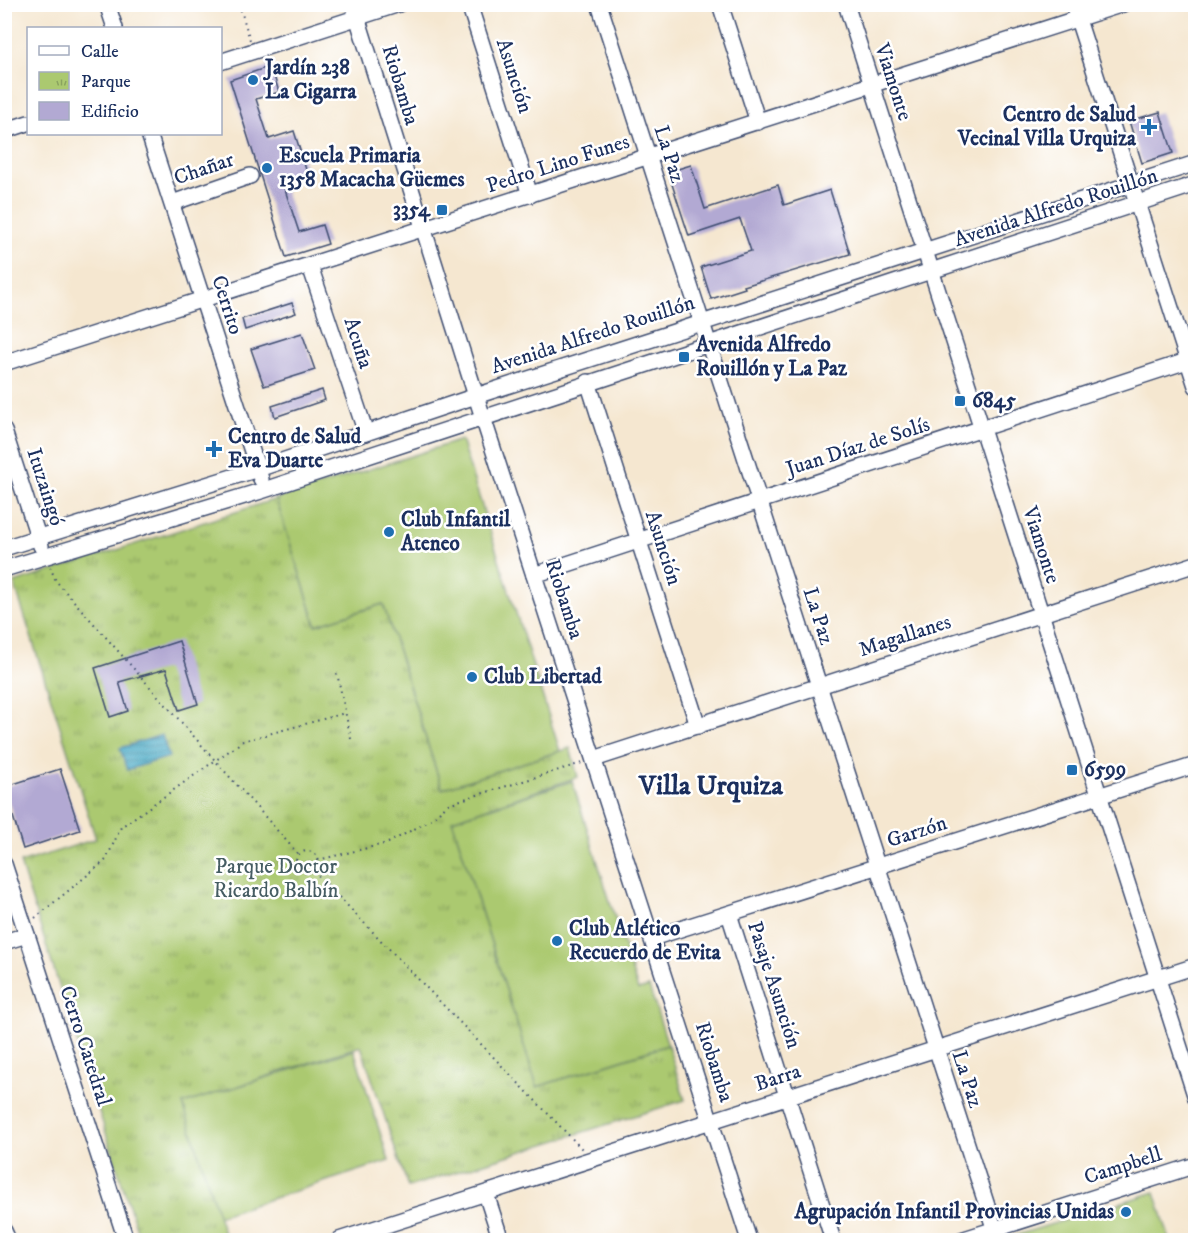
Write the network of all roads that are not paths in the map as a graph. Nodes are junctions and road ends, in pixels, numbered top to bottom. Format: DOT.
graph roads {
  1 [pos="107,4"];
  2 [pos="399,4"];
  3 [pos="469,4"];
  4 [pos="599,4"];
  5 [pos="720,4"];
  6 [pos="846,4"];
  7 [pos="1123,4"];
  8 [pos="355,11"];
  9 [pos="1075,12"];
  10 [pos="115,27"];
  11 [pos="222,61"];
  12 [pos="872,85"];
  13 [pos="758,122"];
  14 [pos="27,123"];
  15 [pos="4,131"];
  16 [pos="149,135"];
  17 [pos="648,157"];
  18 [pos="1196,163"];
  19 [pos="250,176"];
  20 [pos="1196,184"];
  21 [pos="1131,185"];
  22 [pos="530,195"];
  23 [pos="172,203"];
  24 [pos="1137,205"];
  25 [pos="424,229"];
  26 [pos="925,250"];
  27 [pos="310,266"];
  28 [pos="931,270"];
  29 [pos="203,300"];
  30 [pos="702,322"];
  31 [pos="708,343"];
  32 [pos="1192,360"];
  33 [pos="4,363"];
  34 [pos="588,382"];
  35 [pos="1196,386"];
  36 [pos="479,406"];
  37 [pos="981,428"];
  38 [pos="4,431"];
  39 [pos="366,433"];
  40 [pos="258,469"];
  41 [pos="261,490"];
  42 [pos="759,501"];
  43 [pos="39,538"];
  44 [pos="639,541"];
  45 [pos="4,549"];
  46 [pos="45,556"];
  47 [pos="1196,564"];
  48 [pos="4,569"];
  49 [pos="534,575"];
  50 [pos="1041,614"];
  51 [pos="819,686"];
  52 [pos="698,726"];
  53 [pos="594,759"];
  54 [pos="1196,765"];
  55 [pos="1099,796"];
  56 [pos="4,864"];
  57 [pos="877,867"];
  58 [pos="729,914"];
  59 [pos="27,935"];
  60 [pos="652,938"];
  61 [pos="4,942"];
  62 [pos="1196,966"];
  63 [pos="1157,979"];
  64 [pos="936,1050"];
  65 [pos="787,1097"];
  66 [pos="1196,1098"];
  67 [pos="711,1121"];
  68 [pos="1196,1165"];
  69 [pos="486,1194"];
  70 [pos="4,1231"];
  71 [pos="997,1235"];
  72 [pos="8,1240"];
  73 [pos="126,1240"];
  74 [pos="339,1240"];
  75 [pos="501,1240"];
  76 [pos="749,1240"];
  77 [pos="833,1240"];
  78 [pos="961,1240"];
  1 -- 10 [label="street"];
  2 -- 8 [label="street"];
  3 -- 22 [label="street, Asunción"];
  4 -- 17 [label="street, La Paz"];
  5 -- 13 [label="street"];
  6 -- 12 [label="street, Viamonte"];
  7 -- 9 [label="street, Pedro Lino Funes"];
  8 -- 11 [label="street"];
  8 -- 25 [label="street, Riobamba"];
  9 -- 12 [label="street, Pedro Lino Funes"];
  9 -- 21 [label="street"];
  12 -- 13 [label="street, Pedro Lino Funes"];
  12 -- 26 [label="street, Viamonte"];
  13 -- 17 [label="street, Pedro Lino Funes"];
  14 -- 15 [label="street"];
  16 -- 23 [label="street, Cerrito"];
  17 -- 22 [label="street, Pedro Lino Funes"];
  17 -- 30 [label="street, La Paz"];
  18 -- 21 [label="street, Avenida Alfredo Rouillón"];
  19 -- 23 [label="street, Chañar"];
  20 -- 24 [label="street, Avenida Alfredo Rouillón"];
  21 -- 24 [label="street"];
  21 -- 26 [label="street, Avenida Alfredo Rouillón"];
  22 -- 25 [label="street, Pedro Lino Funes"];
  23 -- 29 [label="street, Cerrito"];
  24 -- 28 [label="street, Avenida Alfredo Rouillón"];
  24 -- 32 [label="street"];
  25 -- 27 [label="street, Pedro Lino Funes"];
  25 -- 36 [label="street, Riobamba"];
  26 -- 28 [label="street, Viamonte"];
  26 -- 30 [label="street, Avenida Alfredo Rouillón"];
  27 -- 29 [label="street, Pedro Lino Funes"];
  27 -- 39 [label="street, Acuña"];
  28 -- 31 [label="street, Avenida Alfredo Rouillón"];
  28 -- 37 [label="street, Viamonte"];
  29 -- 33 [label="street, Pedro Lino Funes"];
  29 -- 40 [label="street, Cerrito"];
  30 -- 31 [label="street, La Paz"];
  30 -- 36 [label="street, Avenida Alfredo Rouillón"];
  31 -- 34 [label="street, Avenida Alfredo Rouillón"];
  31 -- 42 [label="street, La Paz"];
  32 -- 35 [label="street"];
  32 -- 37 [label="street, Juan Díaz de Solís"];
  34 -- 36 [label="street, Avenida Alfredo Rouillón"];
  34 -- 44 [label="street, Asunción"];
  36 -- 39 [label="street, Avenida Alfredo Rouillón"];
  36 -- 41 [label="street, Avenida Alfredo Rouillón"];
  36 -- 49 [label="street, Riobamba"];
  37 -- 42 [label="street, Juan Díaz de Solís"];
  37 -- 50 [label="street, Viamonte"];
  38 -- 43 [label="street, Ituzaingó"];
  39 -- 40 [label="street, Avenida Alfredo Rouillón"];
  40 -- 41 [label="street, Cerrito"];
  40 -- 43 [label="street, Avenida Alfredo Rouillón"];
  41 -- 46 [label="street, Avenida Alfredo Rouillón"];
  42 -- 44 [label="street, Juan Díaz de Solís"];
  42 -- 51 [label="street, La Paz"];
  43 -- 45 [label="street, Avenida Alfredo Rouillón"];
  43 -- 46 [label="street, Ituzaingó"];
  44 -- 49 [label="street, Juan Díaz de Solís"];
  44 -- 52 [label="street, Asunción"];
  46 -- 48 [label="street, Avenida Alfredo Rouillón"];
  47 -- 50 [label="street, Magallanes"];
  49 -- 53 [label="street, Riobamba"];
  50 -- 51 [label="street, Magallanes"];
  50 -- 55 [label="street, Viamonte"];
  51 -- 52 [label="street, Magallanes"];
  51 -- 57 [label="street, La Paz"];
  52 -- 53 [label="street, Magallanes"];
  53 -- 60 [label="street, Riobamba"];
  54 -- 55 [label="street, Garzón"];
  55 -- 57 [label="street, Garzón"];
  55 -- 63 [label="street, Viamonte"];
  56 -- 59 [label="street, Cerro Catedral"];
  57 -- 58 [label="street, Garzón"];
  57 -- 64 [label="street, La Paz"];
  58 -- 60 [label="street, Garzón"];
  58 -- 65 [label="street, Pasaje Asunción"];
  59 -- 61 [label="street"];
  59 -- 73 [label="street, Cerro Catedral"];
  60 -- 67 [label="street, Riobamba"];
  62 -- 63 [label="street, Barra"];
  63 -- 64 [label="street, Barra"];
  63 -- 66 [label="street, Viamonte"];
  64 -- 65 [label="street, Barra"];
  64 -- 71 [label="street, La Paz"];
  65 -- 67 [label="street, Barra"];
  65 -- 77 [label="street, Pasaje Asunción"];
  67 -- 69 [label="street, Barra"];
  67 -- 76 [label="street, Riobamba"];
  68 -- 71 [label="street, Campbell"];
  69 -- 74 [label="street, Barra"];
  69 -- 75 [label="street"];
  70 -- 72 [label="street"];
  71 -- 78 [label="street, Campbell"];
}
